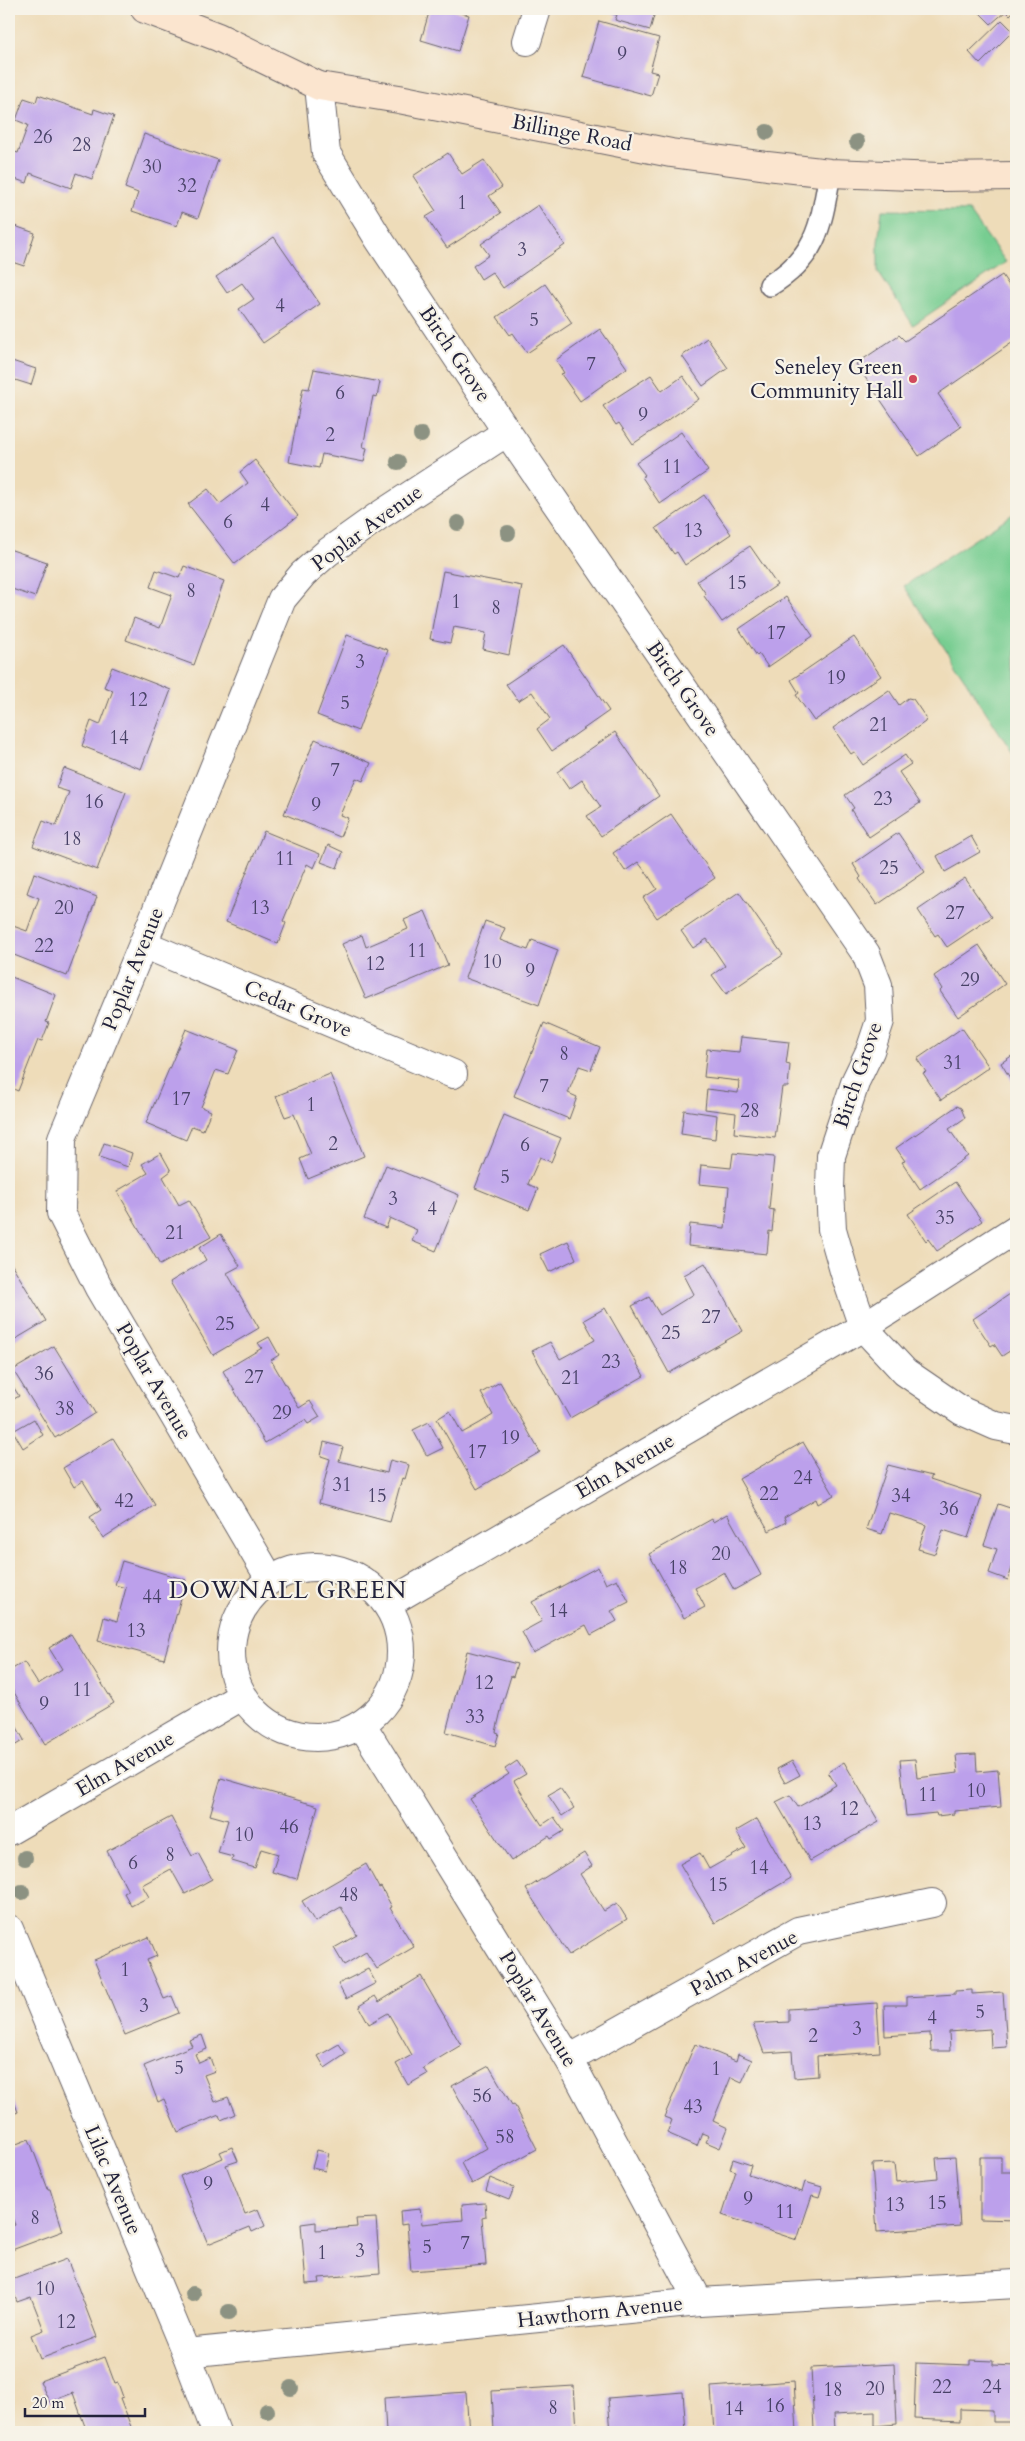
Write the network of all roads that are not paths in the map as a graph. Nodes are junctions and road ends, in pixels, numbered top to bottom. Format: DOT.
graph roads {
  1 [pos="145,9"];
  2 [pos="537,9"];
  3 [pos="528,41"];
  4 [pos="319,86"];
  5 [pos="830,173"];
  6 [pos="1016,176"];
  7 [pos="770,285"];
  8 [pos="507,432"];
  9 [pos="143,944"];
  10 [pos="453,1074"];
  11 [pos="1016,1229"];
  12 [pos="863,1327"];
  13 [pos="1016,1430"];
  14 [pos="270,1579"];
  15 [pos="387,1604"];
  16 [pos="242,1696"];
  17 [pos="362,1725"];
  18 [pos="9,1832"];
  19 [pos="932,1903"];
  20 [pos="9,1928"];
  21 [pos="569,2059"];
  22 [pos="1016,2284"];
  23 [pos="699,2302"];
  24 [pos="186,2353"];
  25 [pos="216,2432"];
  1 -- 4 [label="main road, Billinge Road"];
  2 -- 3 [label="street"];
  4 -- 5 [label="main road, Billinge Road"];
  4 -- 8 [label="street, Birch Grove"];
  5 -- 6 [label="main road, Billinge Road"];
  5 -- 7 [label="lane"];
  8 -- 9 [label="street, Poplar Avenue"];
  8 -- 12 [label="street, Birch Grove"];
  9 -- 10 [label="street, Cedar Grove"];
  9 -- 14 [label="street, Poplar Avenue"];
  11 -- 12 [label="street"];
  12 -- 13 [label="street, Birch Grove"];
  12 -- 15 [label="street, Elm Avenue"];
  14 -- 15 [label="street"];
  14 -- 16 [label="street"];
  15 -- 17 [label="street"];
  16 -- 17 [label="street"];
  16 -- 18 [label="street, Elm Avenue"];
  17 -- 21 [label="street, Poplar Avenue"];
  19 -- 21 [label="street, Palm Avenue"];
  20 -- 24 [label="street, Lilac Avenue"];
  21 -- 23 [label="street, Poplar Avenue"];
  22 -- 23 [label="street, Hawthorn Avenue"];
  23 -- 24 [label="street, Hawthorn Avenue"];
  24 -- 25 [label="street, Lilac Avenue"];
}
